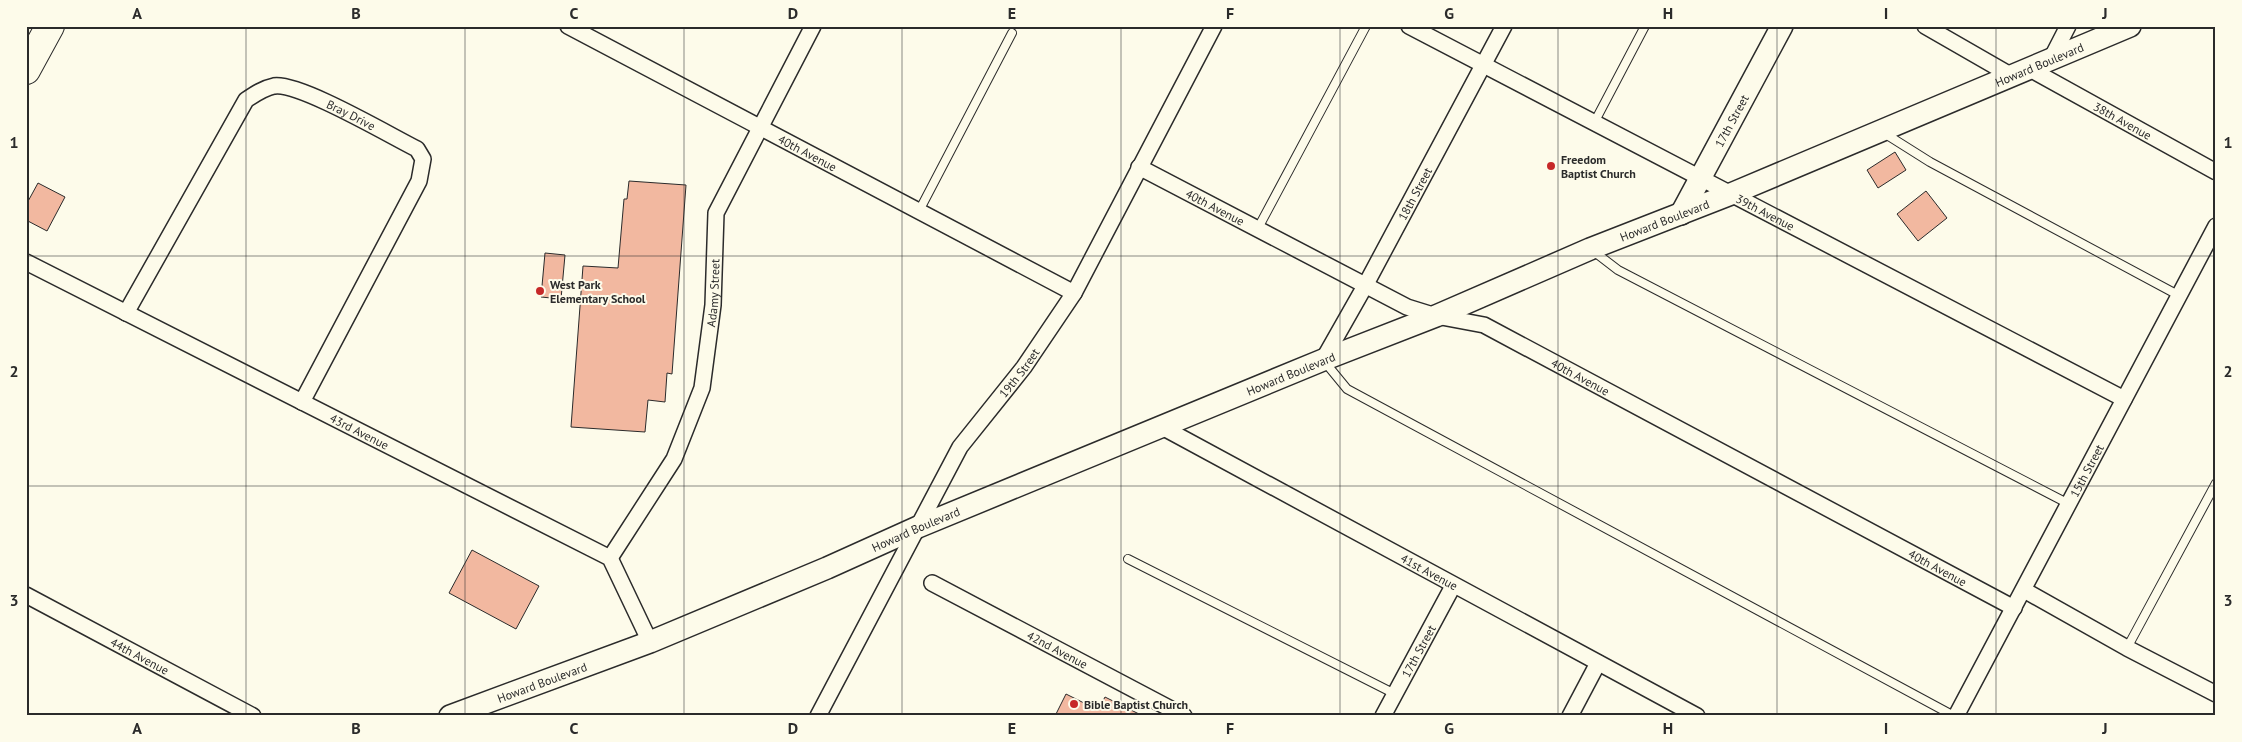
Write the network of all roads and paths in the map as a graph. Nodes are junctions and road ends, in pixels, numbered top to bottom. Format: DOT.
graph roads {
  1 [pos="50,26"];
  2 [pos="568,26"];
  3 [pos="813,26"];
  4 [pos="1214,26"];
  5 [pos="1366,26"];
  6 [pos="1409,26"];
  7 [pos="1504,26"];
  8 [pos="1645,26"];
  9 [pos="1782,26"];
  10 [pos="1925,26"];
  11 [pos="2068,26"];
  12 [pos="2130,26"];
  13 [pos="596,33"];
  14 [pos="1012,33"];
  15 [pos="2050,60"];
  16 [pos="1484,65"];
  17 [pos="26,70"];
  18 [pos="2021,73"];
  19 [pos="1594,123"];
  20 [pos="760,128"];
  21 [pos="1880,131"];
  22 [pos="1139,168"];
  23 [pos="2216,172"];
  24 [pos="1700,178"];
  25 [pos="1731,194"];
  26 [pos="919,212"];
  27 [pos="1681,214"];
  28 [pos="2216,226"];
  29 [pos="1257,230"];
  30 [pos="1590,249"];
  31 [pos="26,262"];
  32 [pos="1365,286"];
  33 [pos="1074,293"];
  34 [pos="2178,295"];
  35 [pos="126,313"];
  36 [pos="1436,316"];
  37 [pos="1323,360"];
  38 [pos="2124,399"];
  39 [pos="302,402"];
  40 [pos="1162,427"];
  41 [pos="2216,483"];
  42 [pos="2069,504"];
  43 [pos="918,526"];
  44 [pos="610,558"];
  45 [pos="1128,559"];
  46 [pos="932,583"];
  47 [pos="1453,586"];
  48 [pos="2024,590"];
  49 [pos="26,594"];
  50 [pos="2014,608"];
  51 [pos="650,642"];
  52 [pos="2127,648"];
  53 [pos="1598,663"];
  54 [pos="1395,694"];
  55 [pos="2216,694"];
  56 [pos="253,716"];
  57 [pos="450,716"];
  58 [pos="818,716"];
  59 [pos="1184,716"];
  60 [pos="1383,716"];
  61 [pos="1570,716"];
  62 [pos="1697,716"];
  63 [pos="1955,716"];
  1 -- 17 [label="highway"];
  2 -- 13 [label="street, 40th Avenue"];
  3 -- 20 [label="street, Adamy Street"];
  4 -- 22 [label="street, 19th Street"];
  5 -- 29 [label="lane"];
  6 -- 16 [label="street, 39th Avenue"];
  7 -- 16 [label="street, 18th Street"];
  8 -- 19 [label="lane"];
  9 -- 24 [label="main road, 17th Street"];
  10 -- 18 [label="street, 38th Avenue"];
  11 -- 15 [label="street"];
  12 -- 15 [label="main road, Howard Boulevard"];
  13 -- 20 [label="street, 40th Avenue"];
  14 -- 26 [label="lane"];
  15 -- 18 [label="main road, Howard Boulevard"];
  16 -- 19 [label="street, 39th Avenue"];
  16 -- 32 [label="street, 18th Street"];
  18 -- 21 [label="main road, Howard Boulevard"];
  18 -- 23 [label="street, 38th Avenue"];
  19 -- 24 [label="street, 39th Avenue"];
  20 -- 26 [label="street, 40th Avenue"];
  20 -- 44 [label="street, Adamy Street"];
  21 -- 25 [label="main road, Howard Boulevard"];
  21 -- 34 [label="lane"];
  22 -- 29 [label="street, 40th Avenue"];
  22 -- 33 [label="street, 19th Street"];
  24 -- 25 [label="street, 39th Avenue"];
  24 -- 27 [label="main road, 17th Street"];
  25 -- 27 [label="main road, Howard Boulevard"];
  25 -- 38 [label="street, 39th Avenue"];
  26 -- 33 [label="street, 40th Avenue"];
  27 -- 30 [label="main road, Howard Boulevard"];
  28 -- 34 [label="street, 15th Street"];
  29 -- 32 [label="street, 40th Avenue"];
  30 -- 36 [label="main road, Howard Boulevard"];
  30 -- 42 [label="lane"];
  31 -- 35 [label="street, 43rd Avenue"];
  32 -- 36 [label="street, 40th Avenue"];
  32 -- 37 [label="street, 18th Street"];
  33 -- 43 [label="street, 19th Street"];
  34 -- 38 [label="street, 15th Street"];
  35 -- 39 [label="street, 43rd Avenue"];
  35 -- 39 [label="street, Bray Drive"];
  36 -- 37 [label="main road, Howard Boulevard"];
  36 -- 50 [label="street, 40th Avenue"];
  37 -- 40 [label="main road, Howard Boulevard"];
  37 -- 63 [label="lane"];
  38 -- 42 [label="street, 15th Street"];
  39 -- 44 [label="street, 43rd Avenue"];
  40 -- 43 [label="main road, Howard Boulevard"];
  40 -- 47 [label="street, 41st Avenue"];
  41 -- 52 [label="lane"];
  42 -- 48 [label="street, 15th Street"];
  43 -- 51 [label="main road, Howard Boulevard"];
  43 -- 58 [label="street, 19th Street"];
  44 -- 51 [label="street"];
  45 -- 54 [label="lane"];
  46 -- 59 [label="street, 42nd Avenue"];
  47 -- 53 [label="street, 41st Avenue"];
  47 -- 54 [label="street, 17th Street"];
  48 -- 50 [label="street, 15th Street"];
  48 -- 52 [label="street"];
  49 -- 56 [label="street, 44th Avenue"];
  50 -- 63 [label="street, 15th Street"];
  51 -- 57 [label="main road, Howard Boulevard"];
  52 -- 55 [label="street"];
  53 -- 61 [label="street"];
  53 -- 62 [label="street, 41st Avenue"];
  54 -- 60 [label="street, 17th Street"];
}
